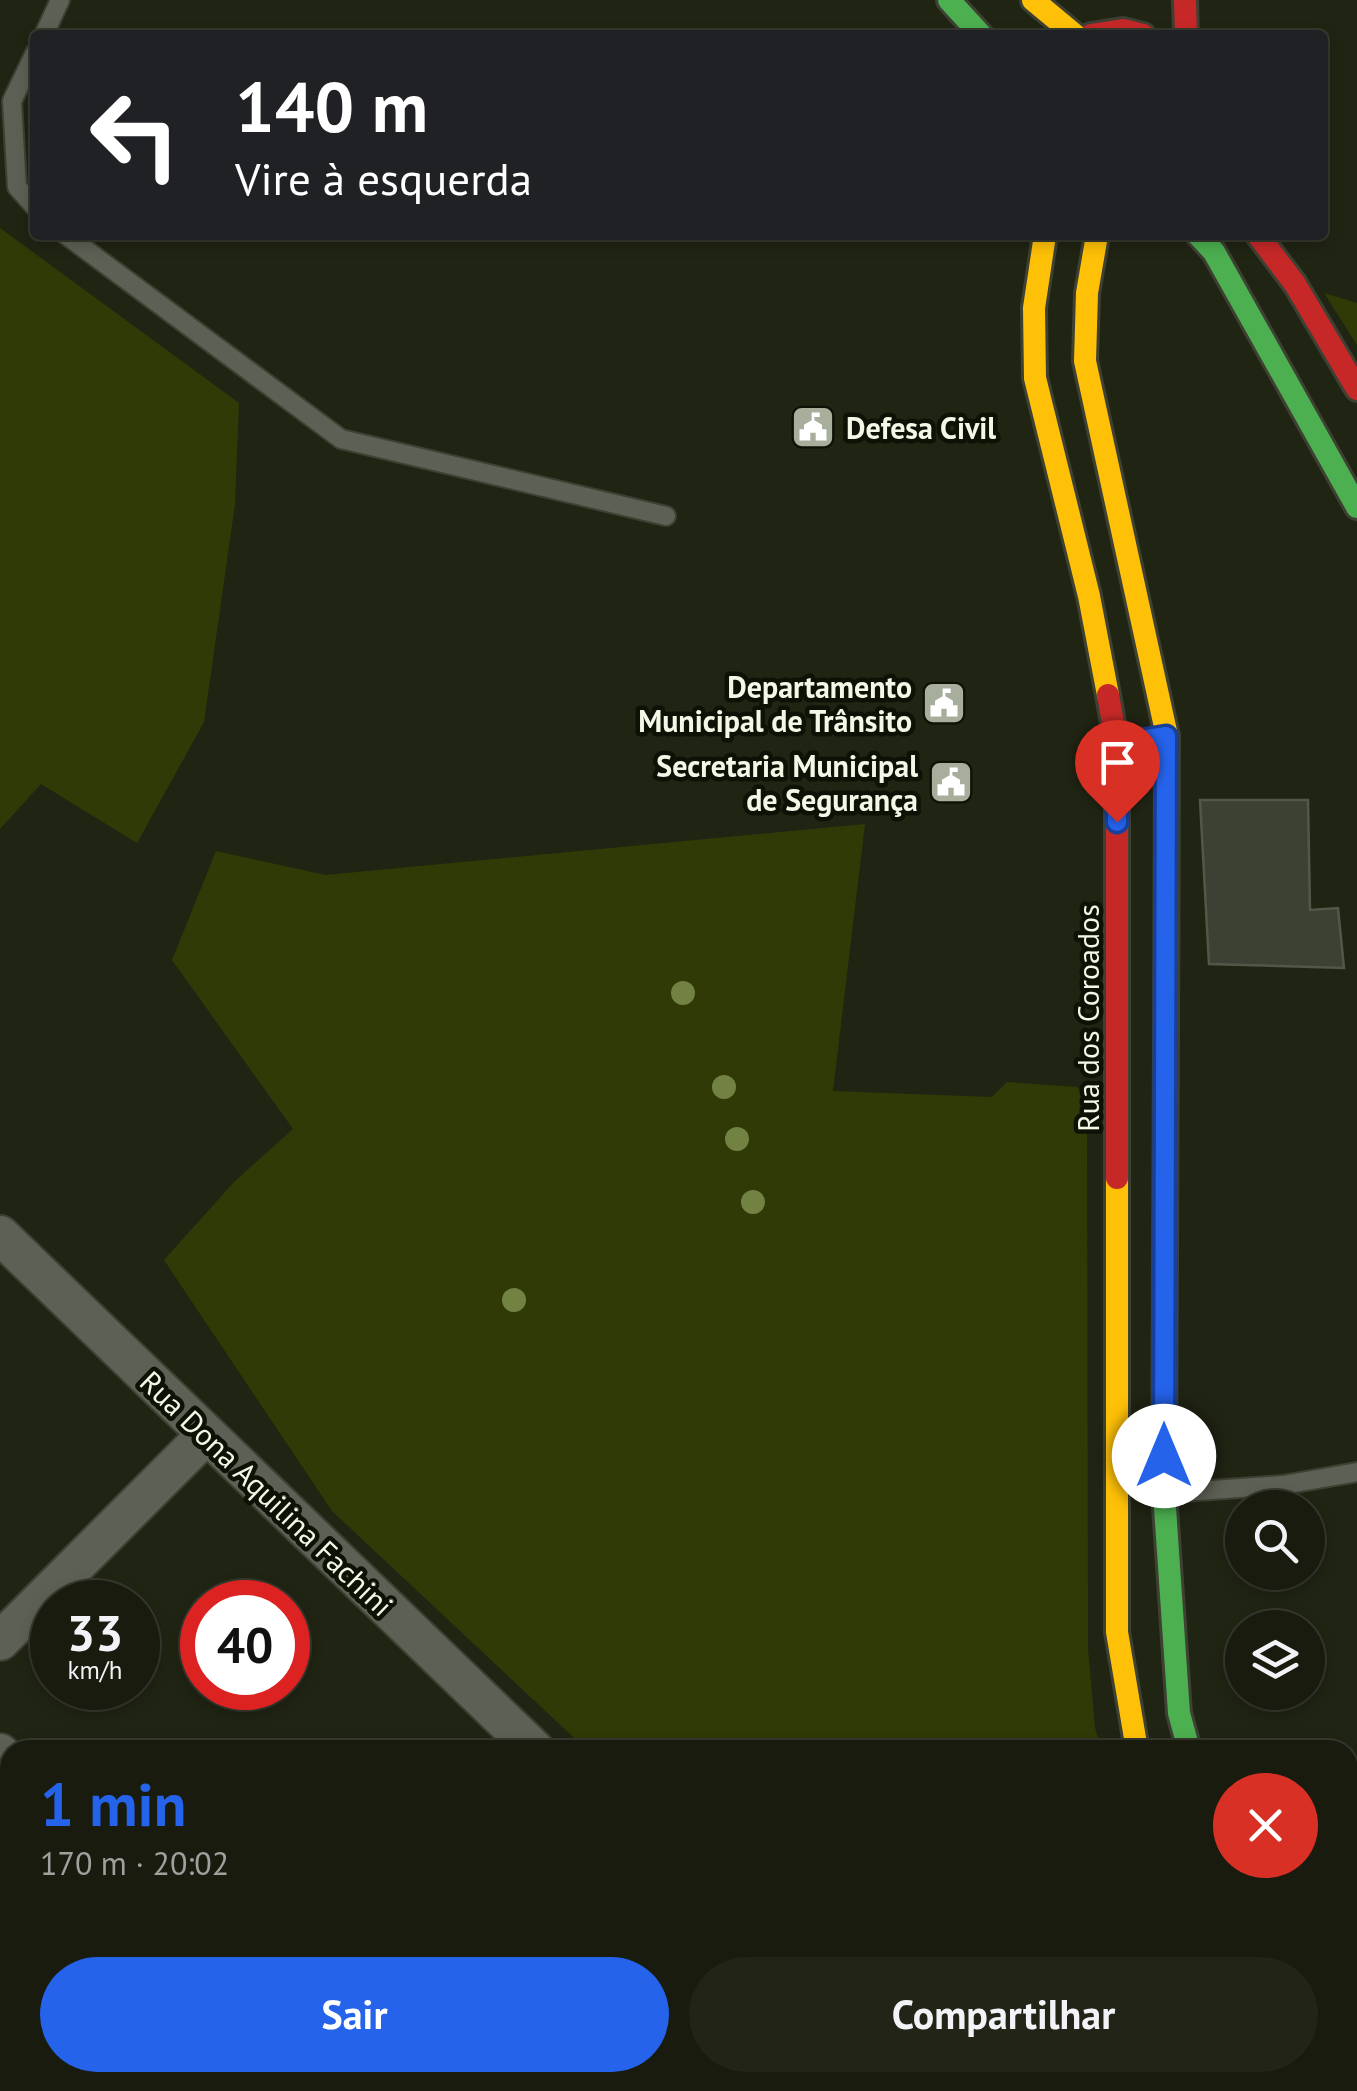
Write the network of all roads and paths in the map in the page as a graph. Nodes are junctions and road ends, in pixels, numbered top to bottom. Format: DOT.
graph roads {
  1 [pos="60,0"];
  2 [pos="950,0"];
  3 [pos="1033,0"];
  4 [pos="1185,0"];
  5 [pos="46,30"];
  6 [pos="977,30"];
  7 [pos="1091,30"];
  8 [pos="1123,30"];
  9 [pos="1186,30"];
  10 [pos="30,64"];
  11 [pos="30,201"];
  12 [pos="73,240"];
  13 [pos="1044,240"];
  14 [pos="1096,240"];
  15 [pos="1203,240"];
  16 [pos="1262,240"];
  17 [pos="1357,389"];
  18 [pos="1357,506"];
  19 [pos="666,516"];
  20 [pos="1142,740"];
  21 [pos="0,1235"];
  22 [pos="205,1436"];
  23 [pos="1357,1472"];
  24 [pos="1164,1493"];
  25 [pos="0,1641"];
  26 [pos="524,1740"];
  27 [pos="1135,1740"];
  28 [pos="1186,1740"];
  1 -- 5 [label="lane"];
  2 -- 6 [label="street"];
  3 -- 7 [label="street"];
  4 -- 9 [label="street"];
  7 -- 8 [label="street"];
  10 -- 11 [label="lane"];
  12 -- 19 [label="lane"];
  13 -- 20 [label="street, Rua dos Coroados"];
  14 -- 20 [label="street, Rua dos Coroados"];
  15 -- 18 [label="street"];
  16 -- 17 [label="street"];
  20 -- 24 [label="street, Rua dos Coroados"];
  20 -- 27 [label="street, Rua dos Coroados"];
  21 -- 22 [label="street, Rua Dona Aquilina Fachini"];
  22 -- 25 [label="street"];
  22 -- 26 [label="street, Rua Dona Aquilina Fachini"];
  23 -- 24 [label="lane"];
  24 -- 28 [label="street, Rua dos Coroados"];
}
